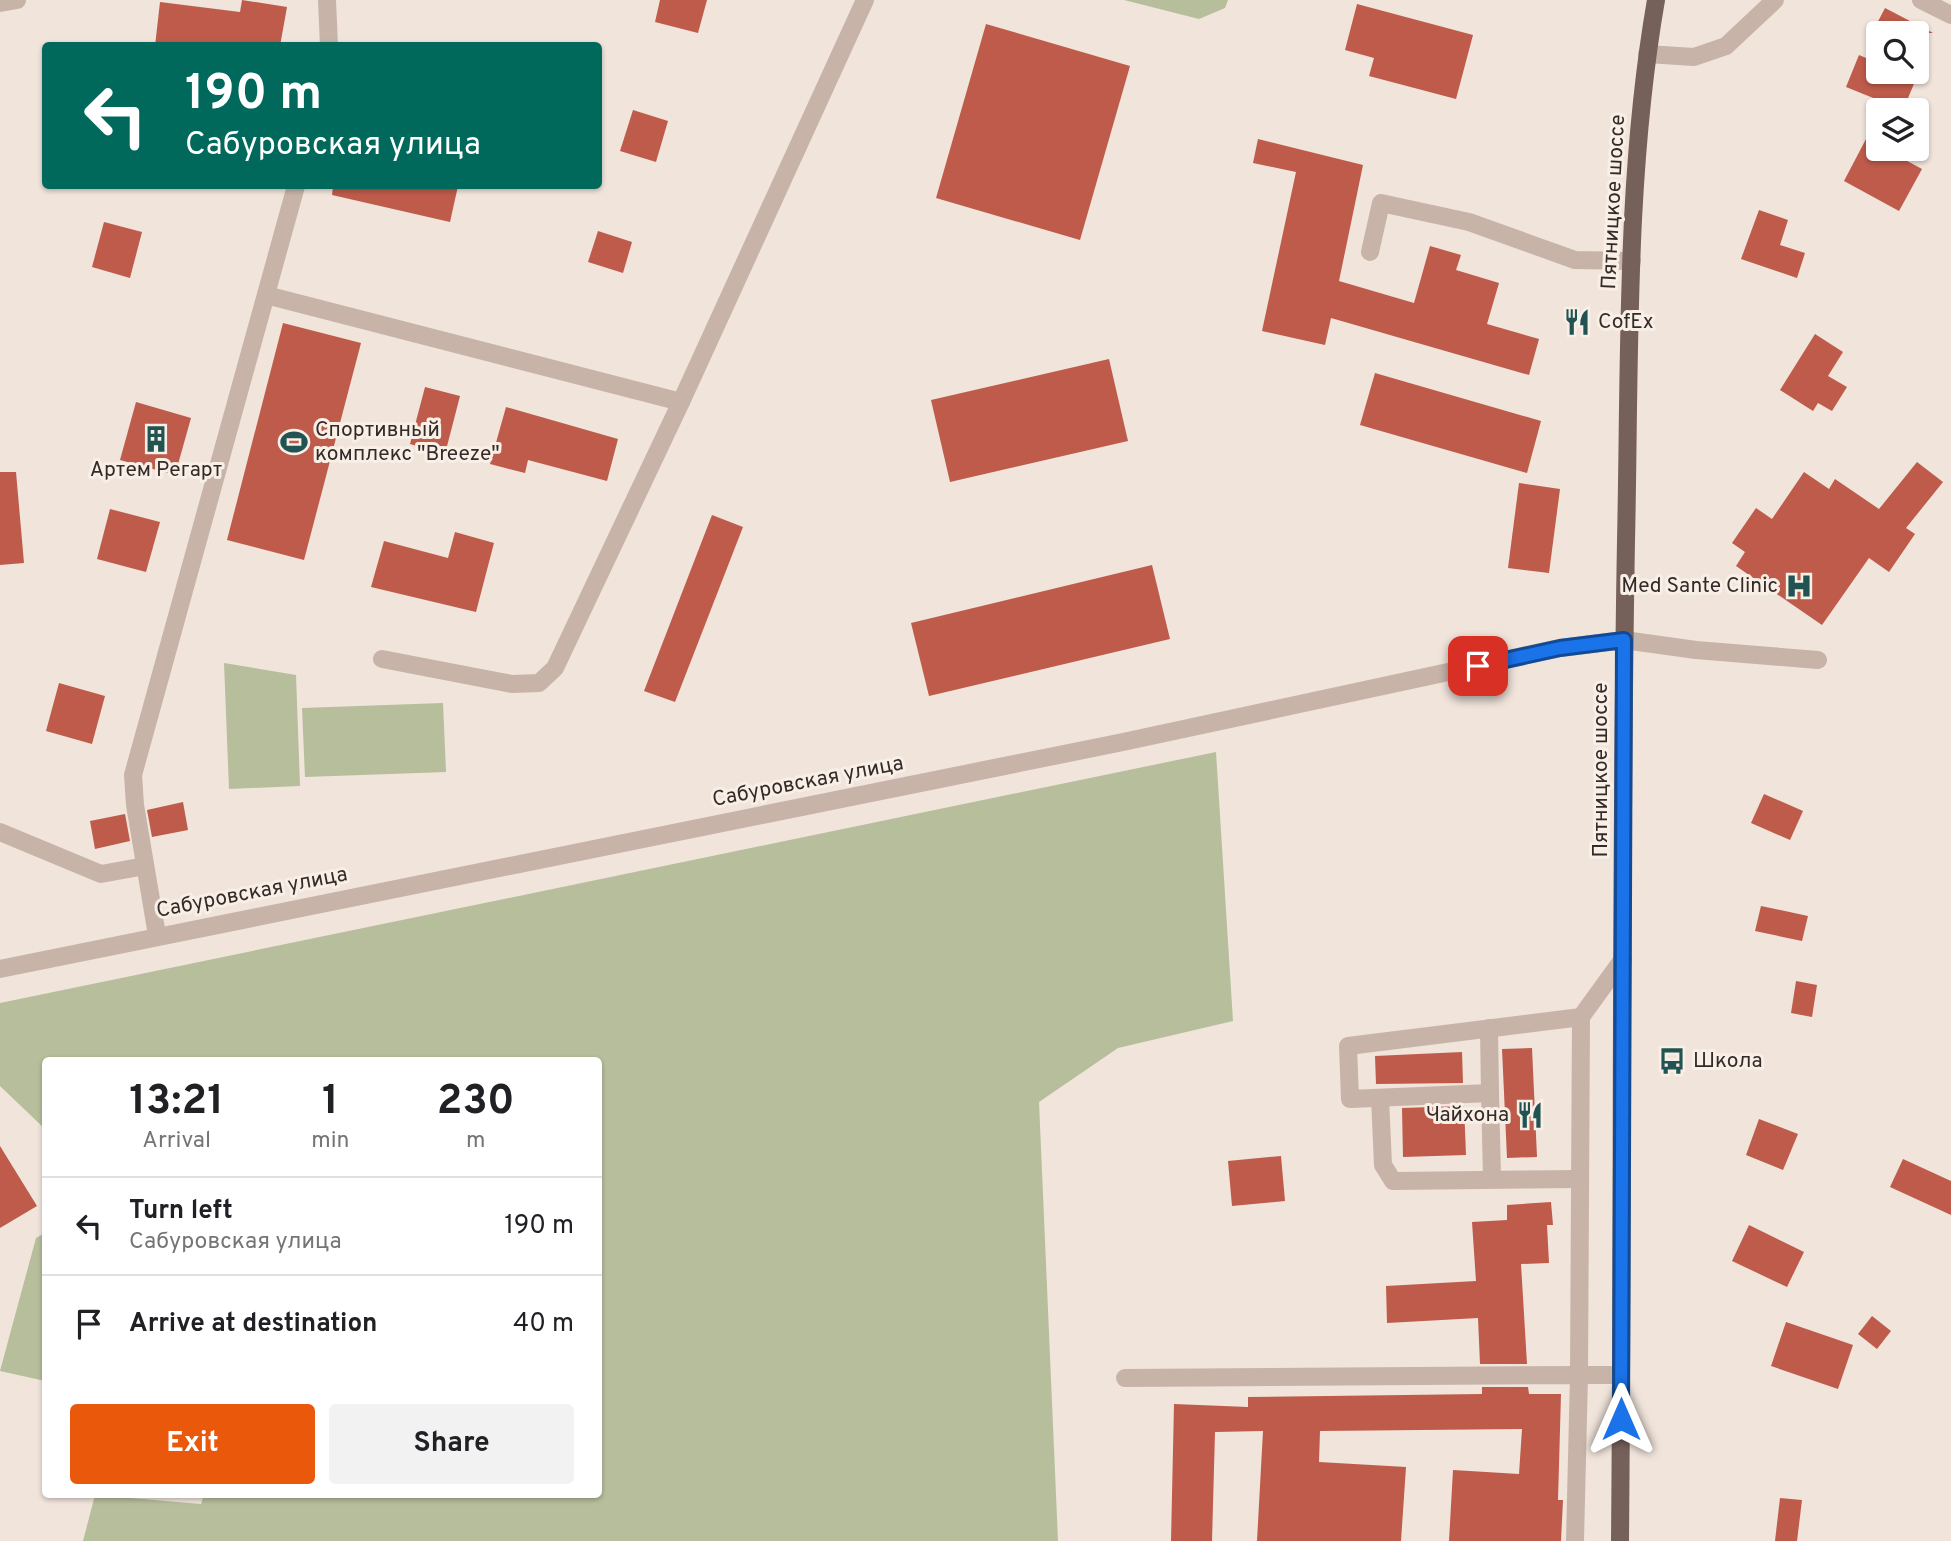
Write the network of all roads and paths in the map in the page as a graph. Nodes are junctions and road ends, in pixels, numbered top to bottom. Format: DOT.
graph roads {
  1 [pos="18,0"];
  2 [pos="327,0"];
  3 [pos="865,0"];
  4 [pos="1656,0"];
  5 [pos="1775,0"];
  6 [pos="1921,0"];
  7 [pos="0,3"];
  8 [pos="1951,15"];
  9 [pos="329,42"];
  10 [pos="1647,54"];
  11 [pos="295,189"];
  12 [pos="1370,252"];
  13 [pos="1632,261"];
  14 [pos="265,295"];
  15 [pos="681,402"];
  16 [pos="1624,640"];
  17 [pos="382,659"];
  18 [pos="1818,660"];
  19 [pos="0,832"];
  20 [pos="145,866"];
  21 [pos="157,935"];
  22 [pos="1623,959"];
  23 [pos="4,965"];
  24 [pos="1581,1017"];
  25 [pos="1489,1028"];
  26 [pos="1490,1093"];
  27 [pos="1380,1098"];
  28 [pos="1492,1177"];
  29 [pos="1580,1179"];
  30 [pos="1579,1375"];
  31 [pos="1621,1375"];
  32 [pos="1125,1378"];
  33 [pos="1575,1541"];
  34 [pos="1619,1541"];
  1 -- 7 [label="street"];
  2 -- 9 [label="street"];
  3 -- 15 [label="street"];
  4 -- 10 [label="main road, Пятницкое шоссе"];
  5 -- 10 [label="street"];
  6 -- 8 [label="street"];
  10 -- 13 [label="main road, Пятницкое шоссе"];
  11 -- 14 [label="street"];
  12 -- 13 [label="street"];
  13 -- 16 [label="main road, Пятницкое шоссе"];
  14 -- 15 [label="street"];
  14 -- 20 [label="street"];
  15 -- 17 [label="street"];
  16 -- 18 [label="street, Сабуровская улица"];
  16 -- 21 [label="street, Сабуровская улица"];
  16 -- 22 [label="main road, Пятницкое шоссе"];
  19 -- 20 [label="street"];
  20 -- 21 [label="street"];
  21 -- 23 [label="street, Сабуровская улица"];
  22 -- 24 [label="street"];
  22 -- 31 [label="main road, Пятницкое шоссе"];
  24 -- 25 [label="street"];
  24 -- 29 [label="street"];
  25 -- 26 [label="street"];
  25 -- 27 [label="street"];
  26 -- 27 [label="street"];
  26 -- 28 [label="street"];
  27 -- 28 [label="street"];
  28 -- 29 [label="street"];
  29 -- 30 [label="street"];
  30 -- 31 [label="street"];
  30 -- 32 [label="street"];
  30 -- 33 [label="street"];
  31 -- 34 [label="main road, Пятницкое шоссе"];
}
